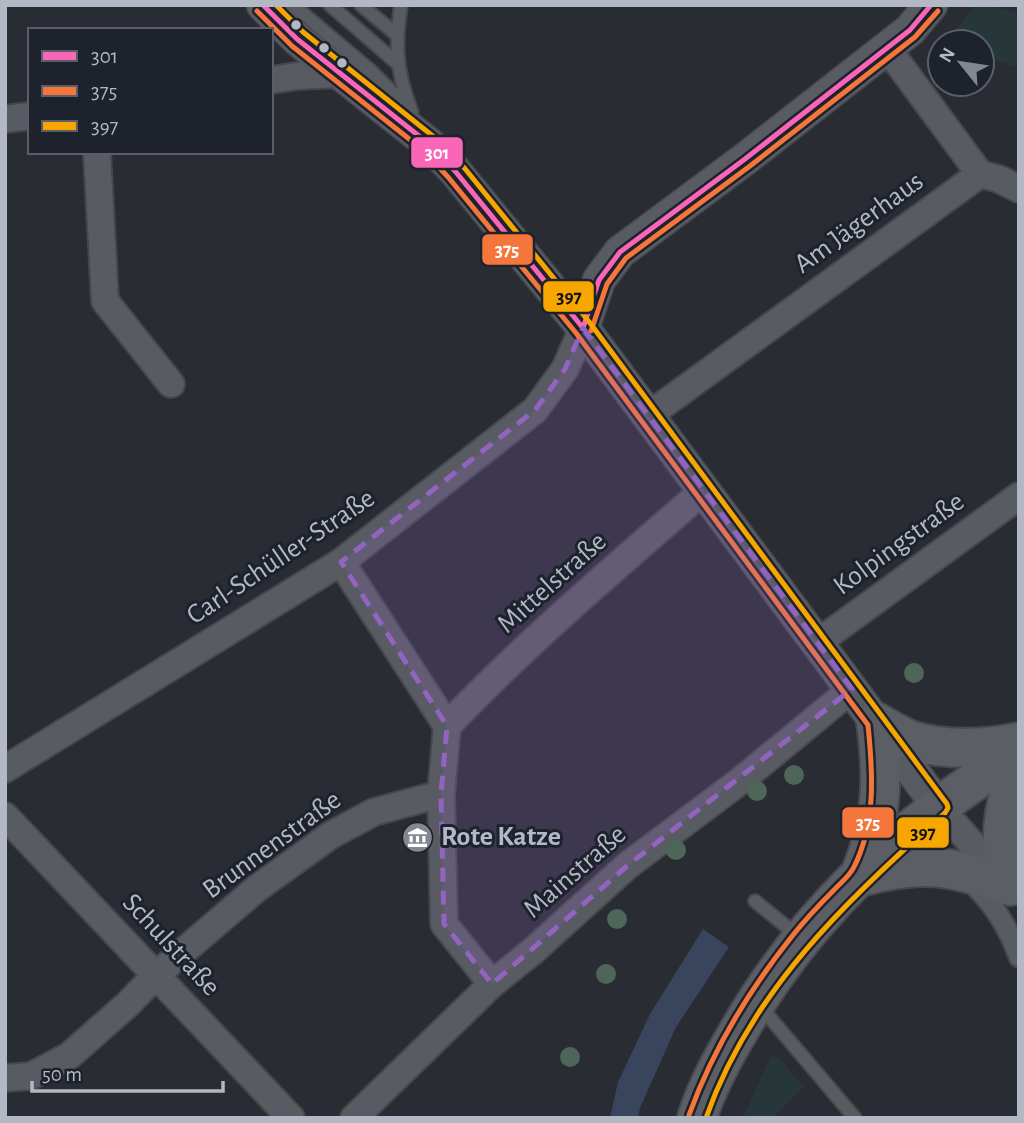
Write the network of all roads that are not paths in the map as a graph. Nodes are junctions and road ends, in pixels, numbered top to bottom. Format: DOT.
graph roads {
  1 [pos="262,5"];
  2 [pos="293,5"];
  3 [pos="330,5"];
  4 [pos="360,5"];
  5 [pos="401,5"];
  6 [pos="932,5"];
  7 [pos="397,35"];
  8 [pos="887,48"];
  9 [pos="398,64"];
  10 [pos="339,74"];
  11 [pos="273,80"];
  12 [pos="412,112"];
  13 [pos="28,116"];
  14 [pos="5,119"];
  15 [pos="429,144"];
  16 [pos="97,154"];
  17 [pos="980,174"];
  18 [pos="1019,189"];
  19 [pos="583,328"];
  20 [pos="171,384"];
  21 [pos="649,415"];
  22 [pos="703,491"];
  23 [pos="1019,495"];
  24 [pos="341,562"];
  25 [pos="817,643"];
  26 [pos="852,690"];
  27 [pos="876,722"];
  28 [pos="447,726"];
  29 [pos="1019,742"];
  30 [pos="1019,751"];
  31 [pos="5,769"];
  32 [pos="1019,770"];
  33 [pos="440,794"];
  34 [pos="939,807"];
  35 [pos="5,816"];
  36 [pos="859,877"];
  37 [pos="1001,889"];
  38 [pos="755,901"];
  39 [pos="801,939"];
  40 [pos="1019,957"];
  41 [pos="156,975"];
  42 [pos="492,984"];
  43 [pos="756,1001"];
  44 [pos="5,1078"];
  45 [pos="292,1118"];
  46 [pos="354,1118"];
  47 [pos="697,1118"];
  48 [pos="855,1118"];
  1 -- 10 [label="street"];
  2 -- 12 [label="lane"];
  3 -- 9 [label="lane"];
  4 -- 7 [label="lane"];
  5 -- 7 [label="lane"];
  6 -- 8 [label="street"];
  7 -- 9 [label="lane"];
  8 -- 17 [label="street"];
  8 -- 19 [label="street"];
  9 -- 12 [label="lane"];
  10 -- 11 [label="street"];
  10 -- 15 [label="street"];
  12 -- 15 [label="lane"];
  13 -- 14 [label="street"];
  15 -- 19 [label="street"];
  16 -- 20 [label="street"];
  17 -- 18 [label="street"];
  17 -- 21 [label="street, Am Jägerhaus"];
  19 -- 21 [label="street"];
  19 -- 24 [label="street, Carl-Schüller-Straße"];
  21 -- 22 [label="street"];
  22 -- 25 [label="street"];
  22 -- 28 [label="street, Mittelstraße"];
  23 -- 25 [label="street, Kolpingstraße"];
  24 -- 28 [label="street"];
  24 -- 31 [label="street, Carl-Schüller-Straße"];
  25 -- 26 [label="street"];
  26 -- 27 [label="street"];
  26 -- 42 [label="street, Mainstraße"];
  27 -- 29 [label="main road"];
  27 -- 34 [label="street"];
  27 -- 36 [label="main road"];
  28 -- 33 [label="street"];
  30 -- 34 [label="main road"];
  32 -- 37 [label="main road"];
  33 -- 41 [label="street, Brunnenstraße"];
  33 -- 42 [label="street"];
  34 -- 36 [label="main road"];
  34 -- 37 [label="street"];
  35 -- 41 [label="street, Schulstraße"];
  36 -- 37 [label="main road"];
  36 -- 39 [label="main road"];
  37 -- 40 [label="street"];
  38 -- 39 [label="lane"];
  39 -- 43 [label="main road"];
  41 -- 44 [label="street, Brunnenstraße"];
  41 -- 45 [label="street, Schulstraße"];
  42 -- 46 [label="street, Mainstraße"];
  43 -- 47 [label="main road"];
  43 -- 48 [label="lane"];
}
